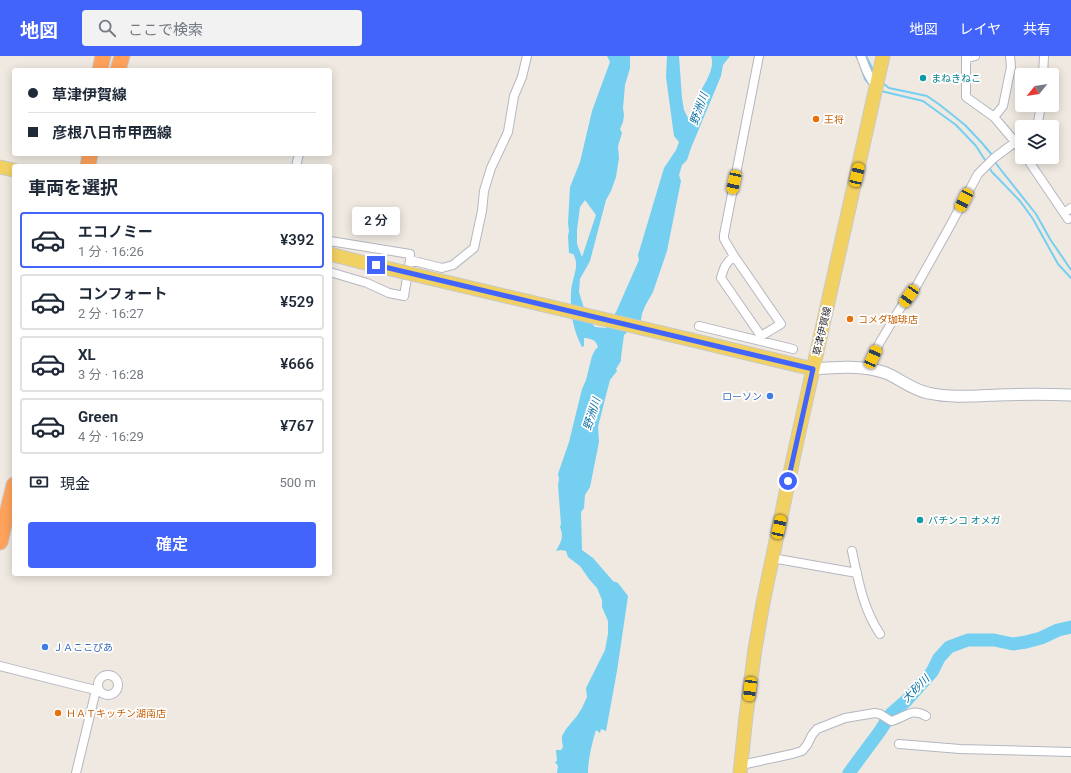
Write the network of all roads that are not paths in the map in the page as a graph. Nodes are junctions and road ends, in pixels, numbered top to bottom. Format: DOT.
graph roads {
  1 [pos="103,56"];
  2 [pos="122,56"];
  3 [pos="527,56"];
  4 [pos="759,56"];
  5 [pos="860,56"];
  6 [pos="883,56"];
  7 [pos="975,56"];
  8 [pos="1010,56"];
  9 [pos="1044,56"];
  10 [pos="100,68"];
  11 [pos="119,68"];
  12 [pos="1043,68"];
  13 [pos="876,86"];
  14 [pos="994,117"];
  15 [pos="1015,136"];
  16 [pos="1015,143"];
  17 [pos="1031,164"];
  18 [pos="0,167"];
  19 [pos="12,170"];
  20 [pos="1068,213"];
  21 [pos="332,241"];
  22 [pos="332,255"];
  23 [pos="734,256"];
  24 [pos="410,260"];
  25 [pos="332,273"];
  26 [pos="699,326"];
  27 [pos="760,339"];
  28 [pos="793,349"];
  29 [pos="756,356"];
  30 [pos="813,369"];
  31 [pos="871,369"];
  32 [pos="1071,395"];
  33 [pos="12,493"];
  34 [pos="0,542"];
  35 [pos="852,551"];
  36 [pos="772,558"];
  37 [pos="857,573"];
  38 [pos="880,634"];
  39 [pos="0,666"];
  40 [pos="926,716"];
  41 [pos="899,744"];
  42 [pos="1071,752"];
  43 [pos="741,769"];
  44 [pos="76,773"];
  1 -- 10 [label="highway"];
  2 -- 11 [label="highway"];
  3 -- 24 [label="street"];
  4 -- 23 [label="street"];
  5 -- 13 [label="street"];
  6 -- 13 [label="main road, 草津伊賀線"];
  7 -- 14 [label="street"];
  8 -- 14 [label="street"];
  9 -- 12 [label="street"];
  13 -- 30 [label="main road, 草津伊賀線"];
  14 -- 15 [label="street"];
  16 -- 31 [label="street"];
  17 -- 20 [label="street"];
  18 -- 19 [label="main road"];
  21 -- 24 [label="street"];
  22 -- 29 [label="main road, bridge"];
  23 -- 27 [label="street"];
  23 -- 27 [label="street"];
  24 -- 25 [label="street"];
  26 -- 27 [label="street"];
  27 -- 28 [label="street"];
  27 -- 29 [label="street"];
  29 -- 30 [label="main road"];
  30 -- 31 [label="street"];
  30 -- 36 [label="main road, 草津伊賀線"];
  31 -- 32 [label="street"];
  33 -- 34 [label="highway"];
  35 -- 37 [label="street"];
  36 -- 37 [label="street"];
  36 -- 43 [label="main road, 草津伊賀線"];
  37 -- 38 [label="street"];
  39 -- 44 [label="street"];
  40 -- 43 [label="street"];
  41 -- 42 [label="street"];
}
